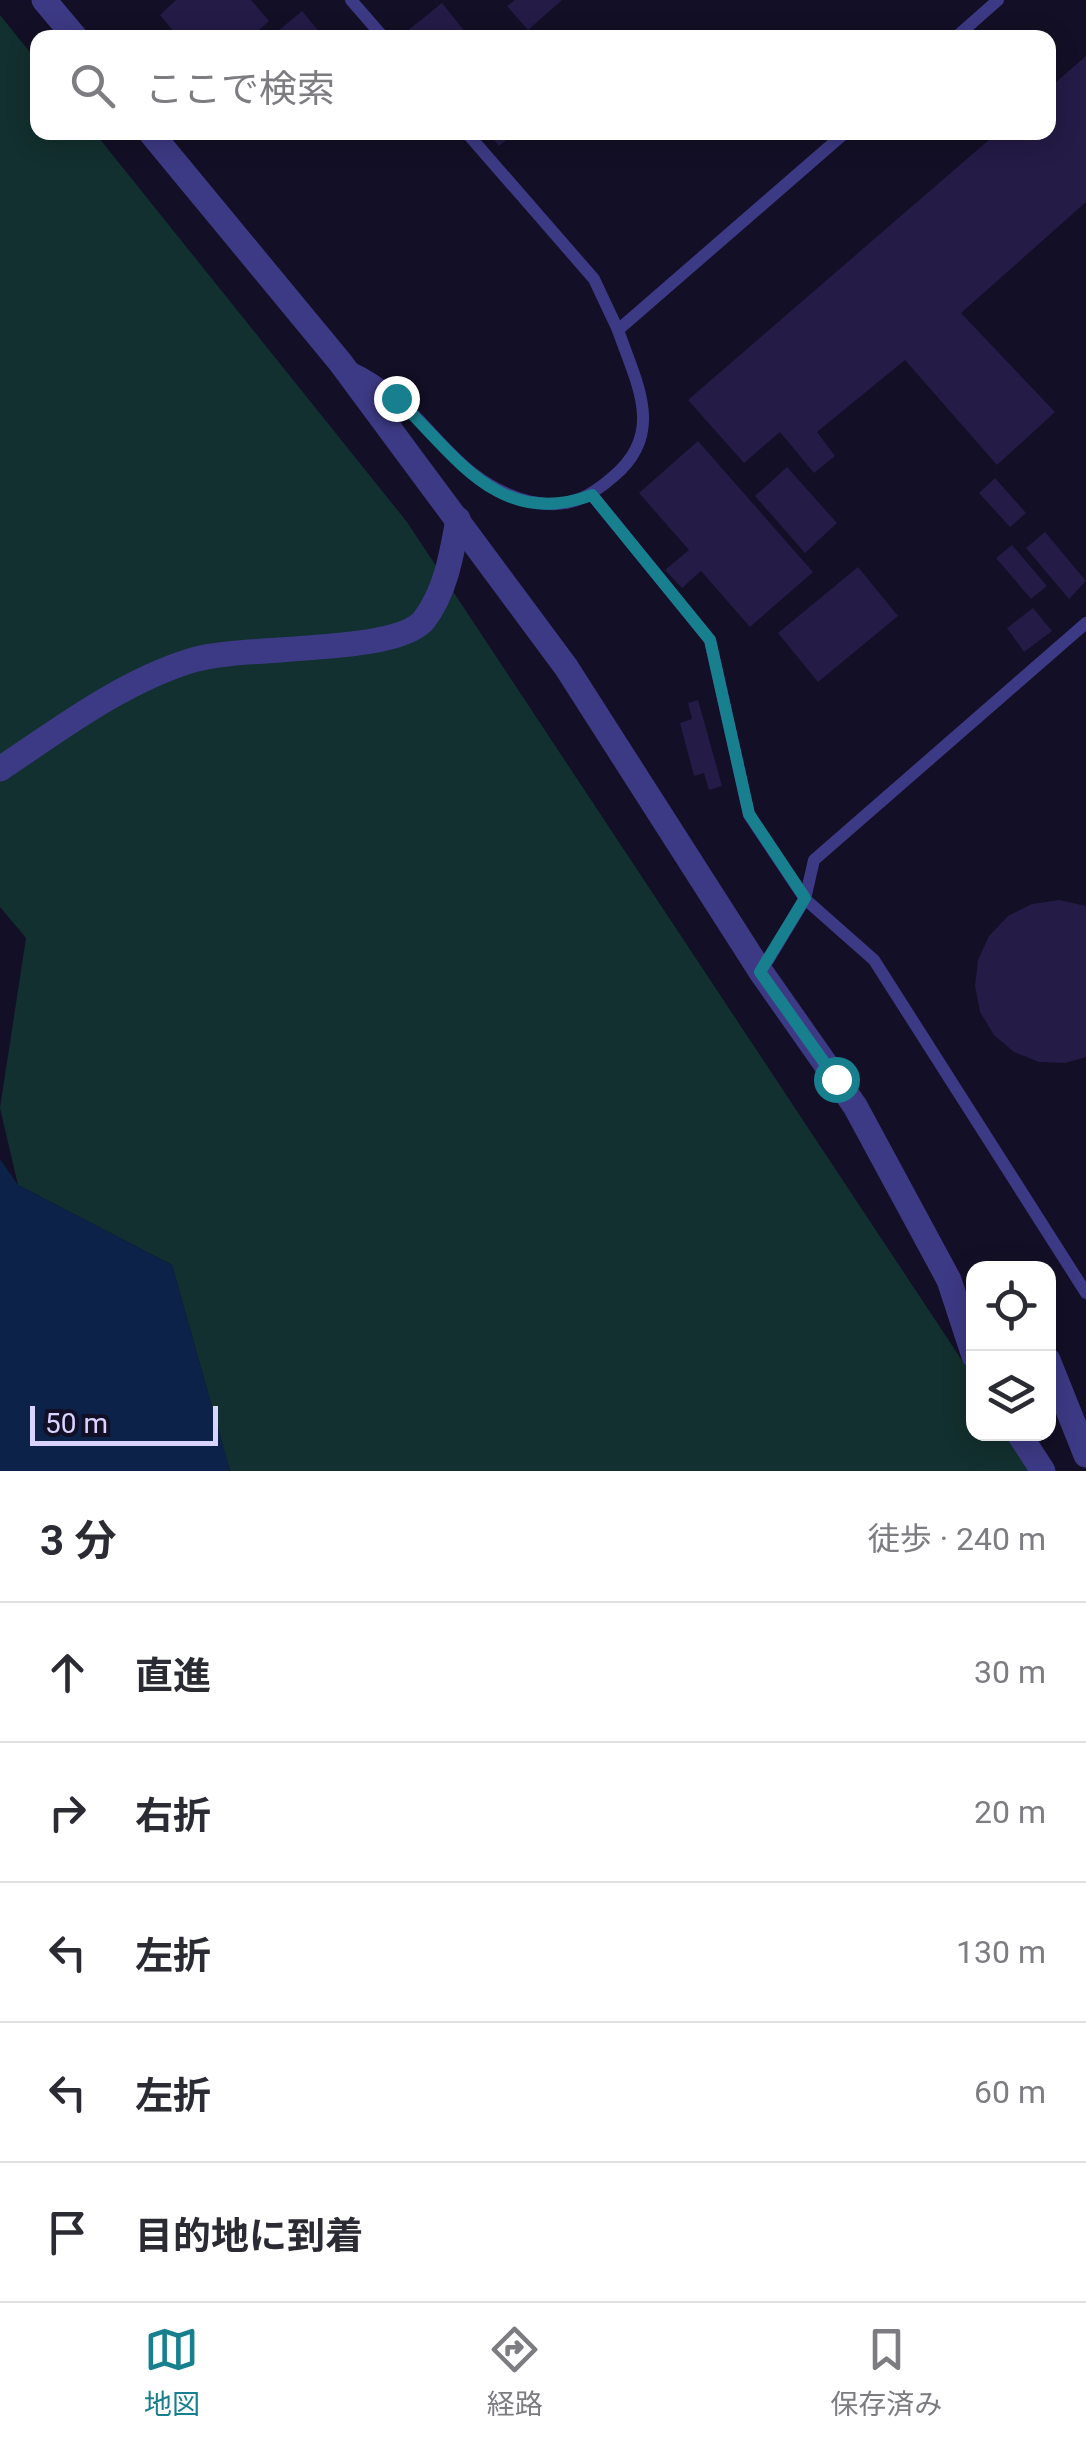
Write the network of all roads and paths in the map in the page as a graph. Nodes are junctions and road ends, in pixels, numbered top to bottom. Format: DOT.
graph roads {
  1 [pos="44,0"];
  2 [pos="351,0"];
  3 [pos="998,0"];
  4 [pos="69,30"];
  5 [pos="377,30"];
  6 [pos="964,30"];
  7 [pos="157,140"];
  8 [pos="473,140"];
  9 [pos="837,140"];
  10 [pos="618,330"];
  11 [pos="340,362"];
  12 [pos="592,495"];
  13 [pos="458,519"];
  14 [pos="1086,623"];
  15 [pos="0,769"];
  16 [pos="805,898"];
  17 [pos="760,972"];
  18 [pos="949,1280"];
  19 [pos="966,1290"];
  20 [pos="1086,1293"];
  21 [pos="971,1351"];
  22 [pos="1056,1380"];
  23 [pos="1024,1441"];
  24 [pos="1086,1454"];
  25 [pos="1043,1471"];
  1 -- 4 [label="street"];
  2 -- 5 [label="lane"];
  3 -- 6 [label="lane"];
  7 -- 11 [label="street"];
  8 -- 10 [label="lane"];
  9 -- 10 [label="lane"];
  10 -- 12 [label="lane"];
  11 -- 12 [label="lane"];
  11 -- 13 [label="street"];
  12 -- 16 [label="lane"];
  13 -- 15 [label="street"];
  13 -- 17 [label="street"];
  14 -- 16 [label="lane"];
  16 -- 17 [label="lane"];
  16 -- 20 [label="lane"];
  17 -- 18 [label="street"];
  18 -- 19 [label="street"];
  18 -- 21 [label="street"];
  22 -- 24 [label="street"];
  23 -- 25 [label="street"];
}
